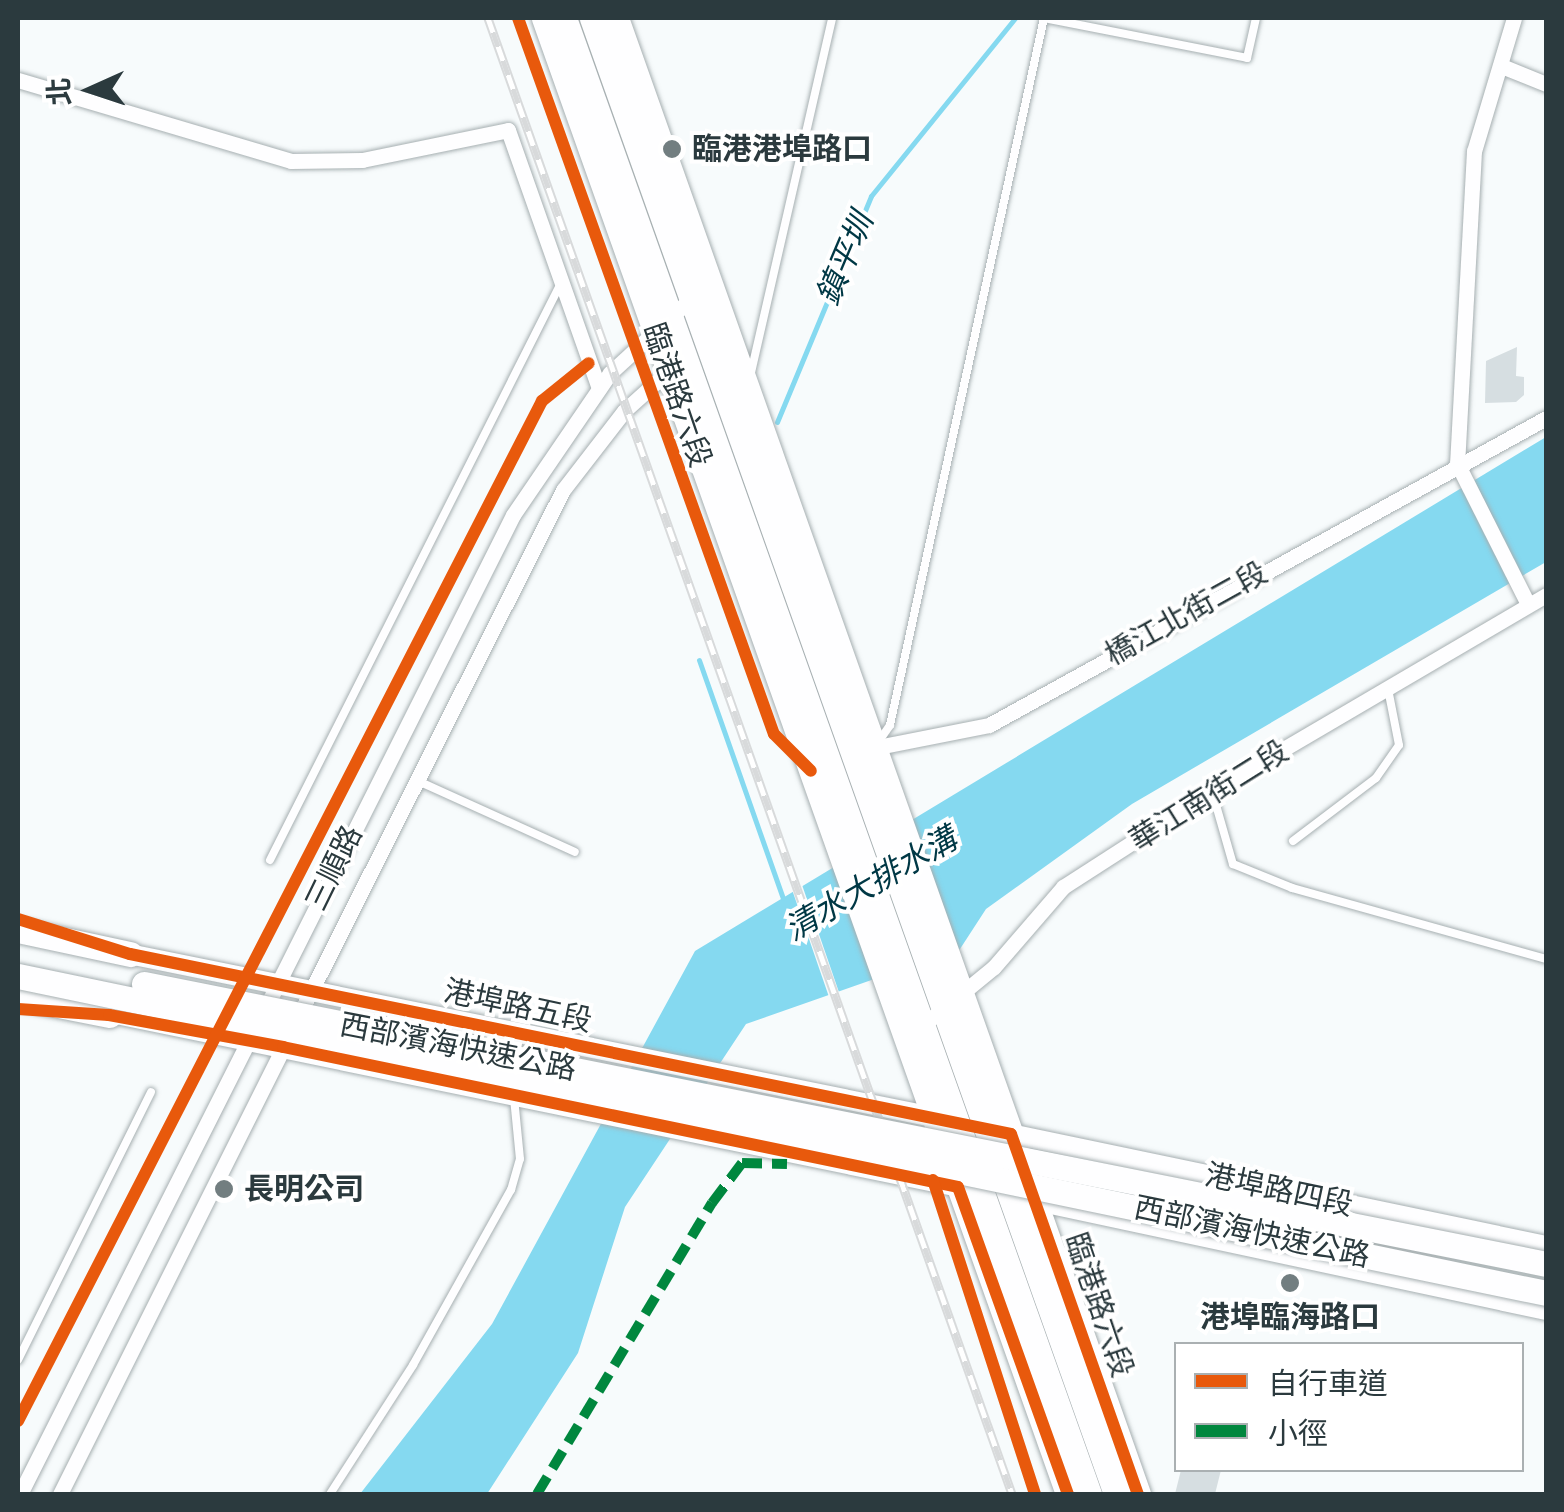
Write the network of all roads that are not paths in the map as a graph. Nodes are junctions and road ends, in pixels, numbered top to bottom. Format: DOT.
graph roads {
  1 [pos="544,18"];
  2 [pos="564,18"];
  3 [pos="592,18"];
  4 [pos="616,18"];
  5 [pos="832,18"];
  6 [pos="1256,18"];
  7 [pos="1514,18"];
  8 [pos="1504,67"];
  9 [pos="18,80"];
  10 [pos="1546,84"];
  11 [pos="561,283"];
  12 [pos="699,291"];
  13 [pos="662,324"];
  14 [pos="695,347"];
  15 [pos="746,386"];
  16 [pos="599,388"];
  17 [pos="1546,418"];
  18 [pos="1456,463"];
  19 [pos="1546,595"];
  20 [pos="1526,598"];
  21 [pos="1388,689"];
  22 [pos="844,758"];
  23 [pos="418,781"];
  24 [pos="1212,791"];
  25 [pos="1293,840"];
  26 [pos="575,852"];
  27 [pos="270,860"];
  28 [pos="18,919"];
  29 [pos="18,930"];
  30 [pos="18,942"];
  31 [pos="130,954"];
  32 [pos="18,959"];
  33 [pos="1546,960"];
  34 [pos="18,976"];
  35 [pos="278,983"];
  36 [pos="312,988"];
  37 [pos="18,997"];
  38 [pos="944,1009"];
  39 [pos="18,1010"];
  40 [pos="109,1016"];
  41 [pos="904,1037"];
  42 [pos="249,1041"];
  43 [pos="283,1047"];
  44 [pos="151,1092"];
  45 [pos="514,1094"];
  46 [pos="933,1118"];
  47 [pos="959,1122"];
  48 [pos="984,1128"];
  49 [pos="1011,1134"];
  50 [pos="958,1187"];
  51 [pos="984,1192"];
  52 [pos="1010,1196"];
  53 [pos="1037,1200"];
  54 [pos="1546,1246"];
  55 [pos="1546,1264"];
  56 [pos="1546,1293"];
  57 [pos="1546,1310"];
  58 [pos="18,1360"];
  59 [pos="20,1494"];
  60 [pos="60,1494"];
  61 [pos="330,1494"];
  62 [pos="1068,1494"];
  63 [pos="1089,1494"];
  64 [pos="1116,1494"];
  65 [pos="1138,1494"];
  1 -- 13 [label="main road, 臨港路六段"];
  2 -- 13 [label="main road, 臨港路六段"];
  3 -- 12 [label="main road, 臨港路六段"];
  4 -- 12 [label="main road, 臨港路六段"];
  5 -- 15 [label="lane"];
  6 -- 22 [label="lane"];
  7 -- 8 [label="street"];
  8 -- 10 [label="street"];
  8 -- 18 [label="street"];
  9 -- 11 [label="street"];
  11 -- 16 [label="street"];
  11 -- 27 [label="lane"];
  12 -- 13 [label="street, 三順路"];
  12 -- 14 [label="main road, 臨港路六段"];
  13 -- 14 [label="main road, 臨港路六段"];
  13 -- 16 [label="street, 三順路"];
  14 -- 15 [label="main road, 臨港路六段"];
  14 -- 22 [label="main road, 臨港路六段"];
  14 -- 23 [label="street, 三順路"];
  15 -- 22 [label="main road, 臨港路六段"];
  16 -- 35 [label="street, 三順路"];
  17 -- 18 [label="street, 橋江北街二段"];
  18 -- 20 [label="street"];
  18 -- 22 [label="street, 橋江北街二段"];
  19 -- 20 [label="street, 華江南街二段"];
  20 -- 21 [label="street, 華江南街二段"];
  21 -- 24 [label="street, 華江南街二段"];
  21 -- 25 [label="lane"];
  22 -- 38 [label="main road"];
  22 -- 38 [label="main road"];
  22 -- 41 [label="main road"];
  23 -- 26 [label="lane"];
  23 -- 36 [label="street, 三順路"];
  24 -- 33 [label="lane"];
  24 -- 38 [label="street, 華江南街二段"];
  28 -- 31 [label="street, 港埠路五段"];
  29 -- 31 [label="main road"];
  30 -- 31 [label="street, 港埠路五段"];
  31 -- 35 [label="street, 港埠路五段"];
  32 -- 55 [label="main road, 西部濱海快速公路, bridge"];
  34 -- 40 [label="street"];
  34 -- 56 [label="main road, 西部濱海快速公路, bridge"];
  35 -- 36 [label="street, 港埠路五段"];
  35 -- 42 [label="street, 三順路"];
  36 -- 43 [label="street, 三順路"];
  36 -- 46 [label="street, 港埠路五段"];
  37 -- 40 [label="main road"];
  38 -- 41 [label="street, 華江南街二段"];
  38 -- 47 [label="main road"];
  38 -- 48 [label="main road, 臨港路六段"];
  38 -- 49 [label="main road, 臨港路六段"];
  39 -- 40 [label="street"];
  40 -- 42 [label="street"];
  41 -- 46 [label="main road"];
  42 -- 43 [label="street"];
  42 -- 59 [label="street, 三順路"];
  43 -- 45 [label="street"];
  43 -- 60 [label="street, 三順路"];
  44 -- 58 [label="lane"];
  45 -- 50 [label="street"];
  45 -- 61 [label="lane"];
  46 -- 47 [label="street, 港埠路五段"];
  46 -- 50 [label="main road"];
  47 -- 48 [label="street, 港埠路五段"];
  47 -- 51 [label="main road"];
  48 -- 49 [label="street, 港埠路五段"];
  48 -- 52 [label="main road, 臨港路六段"];
  49 -- 53 [label="main road, 臨港路六段"];
  49 -- 54 [label="street, 港埠路四段"];
  50 -- 51 [label="street, 港埠路四段"];
  50 -- 62 [label="main road"];
  51 -- 52 [label="street, 港埠路四段"];
  51 -- 63 [label="main road"];
  52 -- 53 [label="street, 港埠路四段"];
  52 -- 64 [label="main road, 臨港路六段"];
  53 -- 57 [label="street, 港埠路四段"];
  53 -- 65 [label="main road, 臨港路六段"];
}
